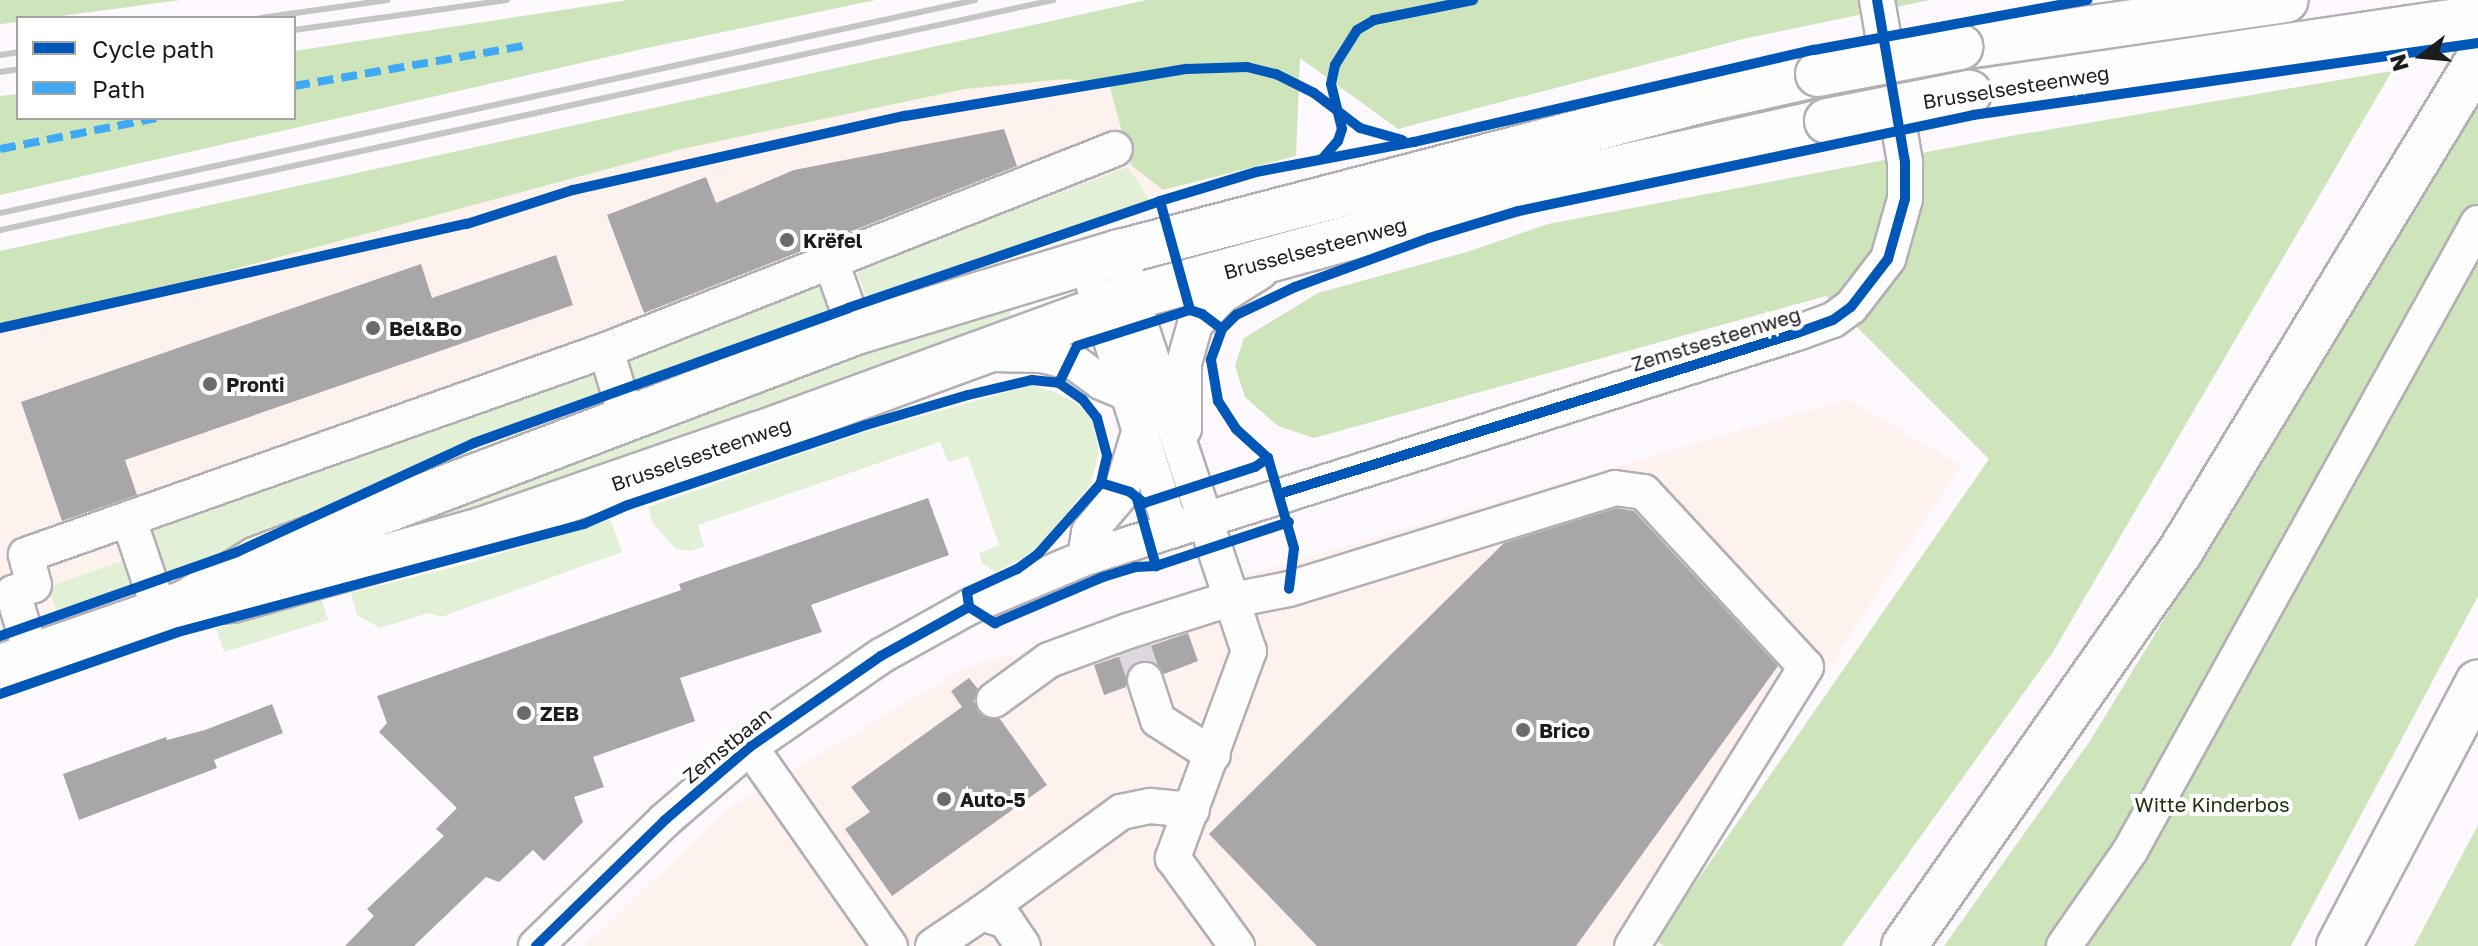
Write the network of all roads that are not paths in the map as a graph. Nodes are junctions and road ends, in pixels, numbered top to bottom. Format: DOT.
graph roads {
  1 [pos="1877,0"];
  2 [pos="2286,0"];
  3 [pos="2478,18"];
  4 [pos="2478,60"];
  5 [pos="1115,149"];
  6 [pos="2478,223"];
  7 [pos="1295,255"];
  8 [pos="1103,257"];
  9 [pos="830,259"];
  10 [pos="1117,302"];
  11 [pos="856,332"];
  12 [pos="606,350"];
  13 [pos="985,353"];
  14 [pos="1129,394"];
  15 [pos="626,416"];
  16 [pos="1140,429"];
  17 [pos="1182,446"];
  18 [pos="1279,494"];
  19 [pos="1207,518"];
  20 [pos="129,520"];
  21 [pos="1171,529"];
  22 [pos="1085,558"];
  23 [pos="7,595"];
  24 [pos="1234,600"];
  25 [pos="172,607"];
  26 [pos="16,661"];
  27 [pos="1145,680"];
  28 [pos="2478,682"];
  29 [pos="994,700"];
  30 [pos="750,747"];
  31 [pos="1213,755"];
  32 [pos="1192,810"];
  33 [pos="982,913"];
  34 [pos="536,946"];
  35 [pos="890,946"];
  36 [pos="933,946"];
  37 [pos="1023,946"];
  38 [pos="1237,946"];
  39 [pos="1632,946"];
  40 [pos="1904,946"];
  41 [pos="2064,946"];
  42 [pos="2339,946"];
  1 -- 18 [label="street, Zemstsesteenweg"];
  2 -- 8 [label="main road, Brusselsesteenweg, bridge"];
  3 -- 7 [label="main road, Brusselsesteenweg, bridge"];
  4 -- 40 [label="main road"];
  5 -- 9 [label="street"];
  6 -- 41 [label="street"];
  7 -- 10 [label="main road, Brusselsesteenweg"];
  7 -- 17 [label="street"];
  8 -- 10 [label="street"];
  8 -- 11 [label="main road, Brusselsesteenweg"];
  9 -- 11 [label="street"];
  9 -- 12 [label="street"];
  10 -- 13 [label="main road, Brusselsesteenweg"];
  10 -- 14 [label="street"];
  10 -- 17 [label="street"];
  11 -- 15 [label="main road, Brusselsesteenweg"];
  12 -- 15 [label="street"];
  12 -- 20 [label="street"];
  13 -- 14 [label="street"];
  13 -- 25 [label="main road, Brusselsesteenweg"];
  14 -- 16 [label="street"];
  15 -- 25 [label="main road, Brusselsesteenweg"];
  16 -- 21 [label="street"];
  16 -- 22 [label="street"];
  17 -- 19 [label="street"];
  18 -- 19 [label="street, Zemstbaan"];
  19 -- 21 [label="street, Zemstbaan"];
  19 -- 24 [label="street"];
  20 -- 23 [label="street"];
  20 -- 25 [label="street"];
  21 -- 22 [label="street, Zemstbaan"];
  22 -- 30 [label="street, Zemstbaan"];
  23 -- 26 [label="street"];
  24 -- 29 [label="street"];
  24 -- 31 [label="street"];
  24 -- 39 [label="street"];
  25 -- 26 [label="main road, Brusselsesteenweg"];
  27 -- 31 [label="street"];
  28 -- 42 [label="main road"];
  30 -- 34 [label="street, Zemstbaan"];
  30 -- 35 [label="street"];
  31 -- 32 [label="street"];
  32 -- 33 [label="street"];
  32 -- 38 [label="street"];
  33 -- 36 [label="street"];
  33 -- 37 [label="street"];
}
